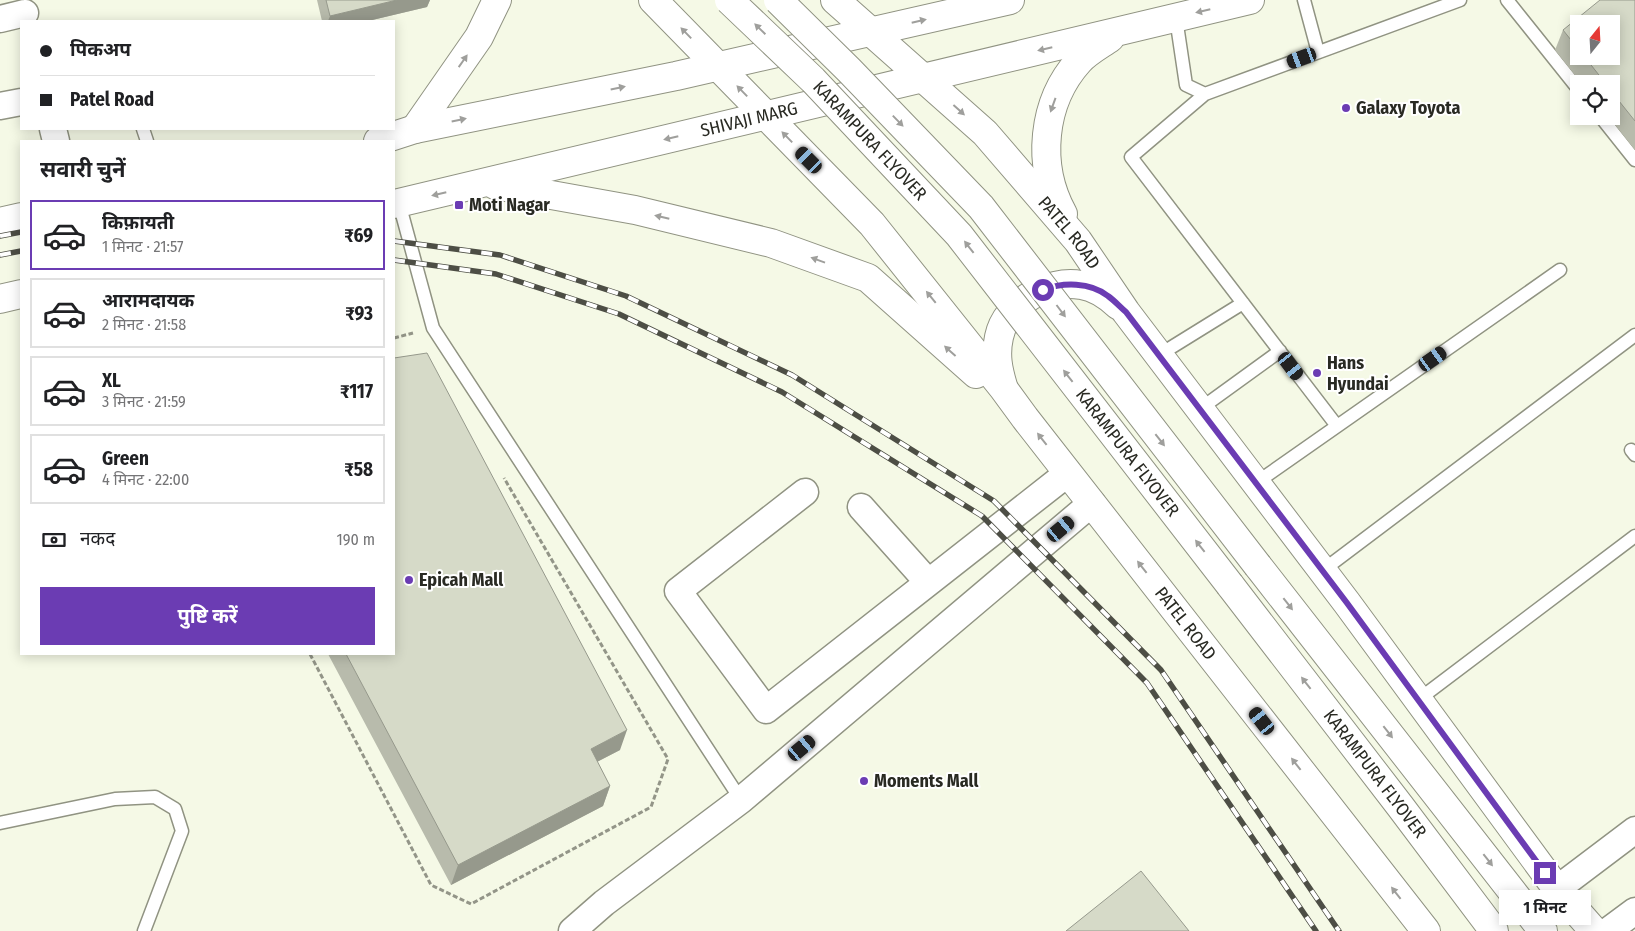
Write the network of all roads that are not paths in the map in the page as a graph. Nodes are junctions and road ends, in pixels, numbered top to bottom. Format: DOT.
graph roads {
  1 [pos="497,0"];
  2 [pos="653,0"];
  3 [pos="729,0"];
  4 [pos="778,0"];
  5 [pos="835,0"];
  6 [pos="1010,0"];
  7 [pos="1250,0"];
  8 [pos="1304,0"];
  9 [pos="1460,0"];
  10 [pos="1507,0"];
  11 [pos="1176,18"];
  12 [pos="1119,31"];
  13 [pos="871,32"];
  14 [pos="1318,52"];
  15 [pos="718,66"];
  16 [pos="923,78"];
  17 [pos="1570,79"];
  18 [pos="1205,94"];
  19 [pos="20,102"];
  20 [pos="0,106"];
  21 [pos="766,116"];
  22 [pos="1607,125"];
  23 [pos="415,130"];
  24 [pos="381,140"];
  25 [pos="1635,160"];
  26 [pos="484,183"];
  27 [pos="396,204"];
  28 [pos="20,217"];
  29 [pos="0,222"];
  30 [pos="1078,241"];
  31 [pos="1560,270"];
  32 [pos="20,294"];
  33 [pos="0,299"];
  34 [pos="1243,303"];
  35 [pos="1126,312"];
  36 [pos="1635,335"];
  37 [pos="1280,351"];
  38 [pos="1159,355"];
  39 [pos="1003,388"];
  40 [pos="1200,409"];
  41 [pos="1025,418"];
  42 [pos="1337,426"];
  43 [pos="1068,473"];
  44 [pos="1256,483"];
  45 [pos="805,492"];
  46 [pos="1092,503"];
  47 [pos="862,507"];
  48 [pos="1635,536"];
  49 [pos="1322,571"];
  50 [pos="928,582"];
  51 [pos="1418,700"];
  52 [pos="741,800"];
  53 [pos="0,823"];
  54 [pos="1635,830"];
  55 [pos="1557,889"];
  56 [pos="1635,910"];
  57 [pos="144,931"];
  58 [pos="572,931"];
  59 [pos="1426,931"];
  60 [pos="1494,931"];
  61 [pos="1543,931"];
  62 [pos="1594,931"];
  63 [pos="1608,931"];
  23 -- 1 [label="main road, one-way"];
  15 -- 2 [label="main road, PATEL ROAD, one-way"];
  60 -- 3 [label="main road, KARAMPURA FLYOVER, one-way, bridge"];
  4 -- 61 [label="main road, KARAMPURA FLYOVER, one-way, bridge"];
  5 -- 13 [label="main road, PATEL ROAD"];
  13 -- 6 [label="main road, one-way"];
  7 -- 11 [label="main road, SHIVAJI MARG, one-way"];
  8 -- 14 [label="lane"];
  9 -- 14 [label="lane"];
  10 -- 17 [label="lane"];
  11 -- 12 [label="main road, SHIVAJI MARG"];
  11 -- 18 [label="lane"];
  12 -- 16 [label="main road, SHIVAJI MARG, one-way"];
  12 -- 30 [label="main road, one-way"];
  13 -- 15 [label="main road"];
  13 -- 16 [label="main road, PATEL ROAD"];
  14 -- 18 [label="lane"];
  21 -- 15 [label="main road, PATEL ROAD, one-way"];
  23 -- 15 [label="main road, one-way"];
  16 -- 21 [label="main road, SHIVAJI MARG"];
  16 -- 30 [label="main road, PATEL ROAD, one-way"];
  18 -- 34 [label="lane"];
  19 -- 20 [label="street"];
  21 -- 26 [label="main road, SHIVAJI MARG, one-way"];
  39 -- 21 [label="main road, PATEL ROAD, one-way"];
  22 -- 25 [label="lane"];
  23 -- 24 [label="main road"];
  26 -- 27 [label="main road, SHIVAJI MARG, one-way"];
  41 -- 26 [label="main road, one-way"];
  27 -- 52 [label="lane"];
  28 -- 29 [label="main road"];
  30 -- 35 [label="main road, PATEL ROAD"];
  31 -- 42 [label="lane"];
  32 -- 33 [label="main road"];
  34 -- 37 [label="lane"];
  34 -- 38 [label="lane"];
  35 -- 38 [label="main road, PATEL ROAD"];
  35 -- 39 [label="main road"];
  36 -- 49 [label="lane"];
  37 -- 40 [label="lane"];
  37 -- 42 [label="lane"];
  38 -- 40 [label="main road, PATEL ROAD"];
  39 -- 41 [label="main road, PATEL ROAD"];
  40 -- 44 [label="main road, PATEL ROAD"];
  43 -- 41 [label="main road, PATEL ROAD, one-way"];
  42 -- 44 [label="lane"];
  43 -- 46 [label="main road, PATEL ROAD"];
  43 -- 50 [label="street"];
  44 -- 49 [label="main road, PATEL ROAD"];
  45 -- 50 [label="street"];
  46 -- 52 [label="street"];
  59 -- 46 [label="main road, PATEL ROAD, one-way"];
  47 -- 50 [label="street"];
  48 -- 51 [label="lane"];
  49 -- 51 [label="main road, PATEL ROAD"];
  51 -- 55 [label="main road, PATEL ROAD"];
  52 -- 58 [label="street"];
  53 -- 57 [label="lane"];
  54 -- 55 [label="street"];
  55 -- 62 [label="main road, PATEL ROAD"];
  56 -- 63 [label="street"];
}
